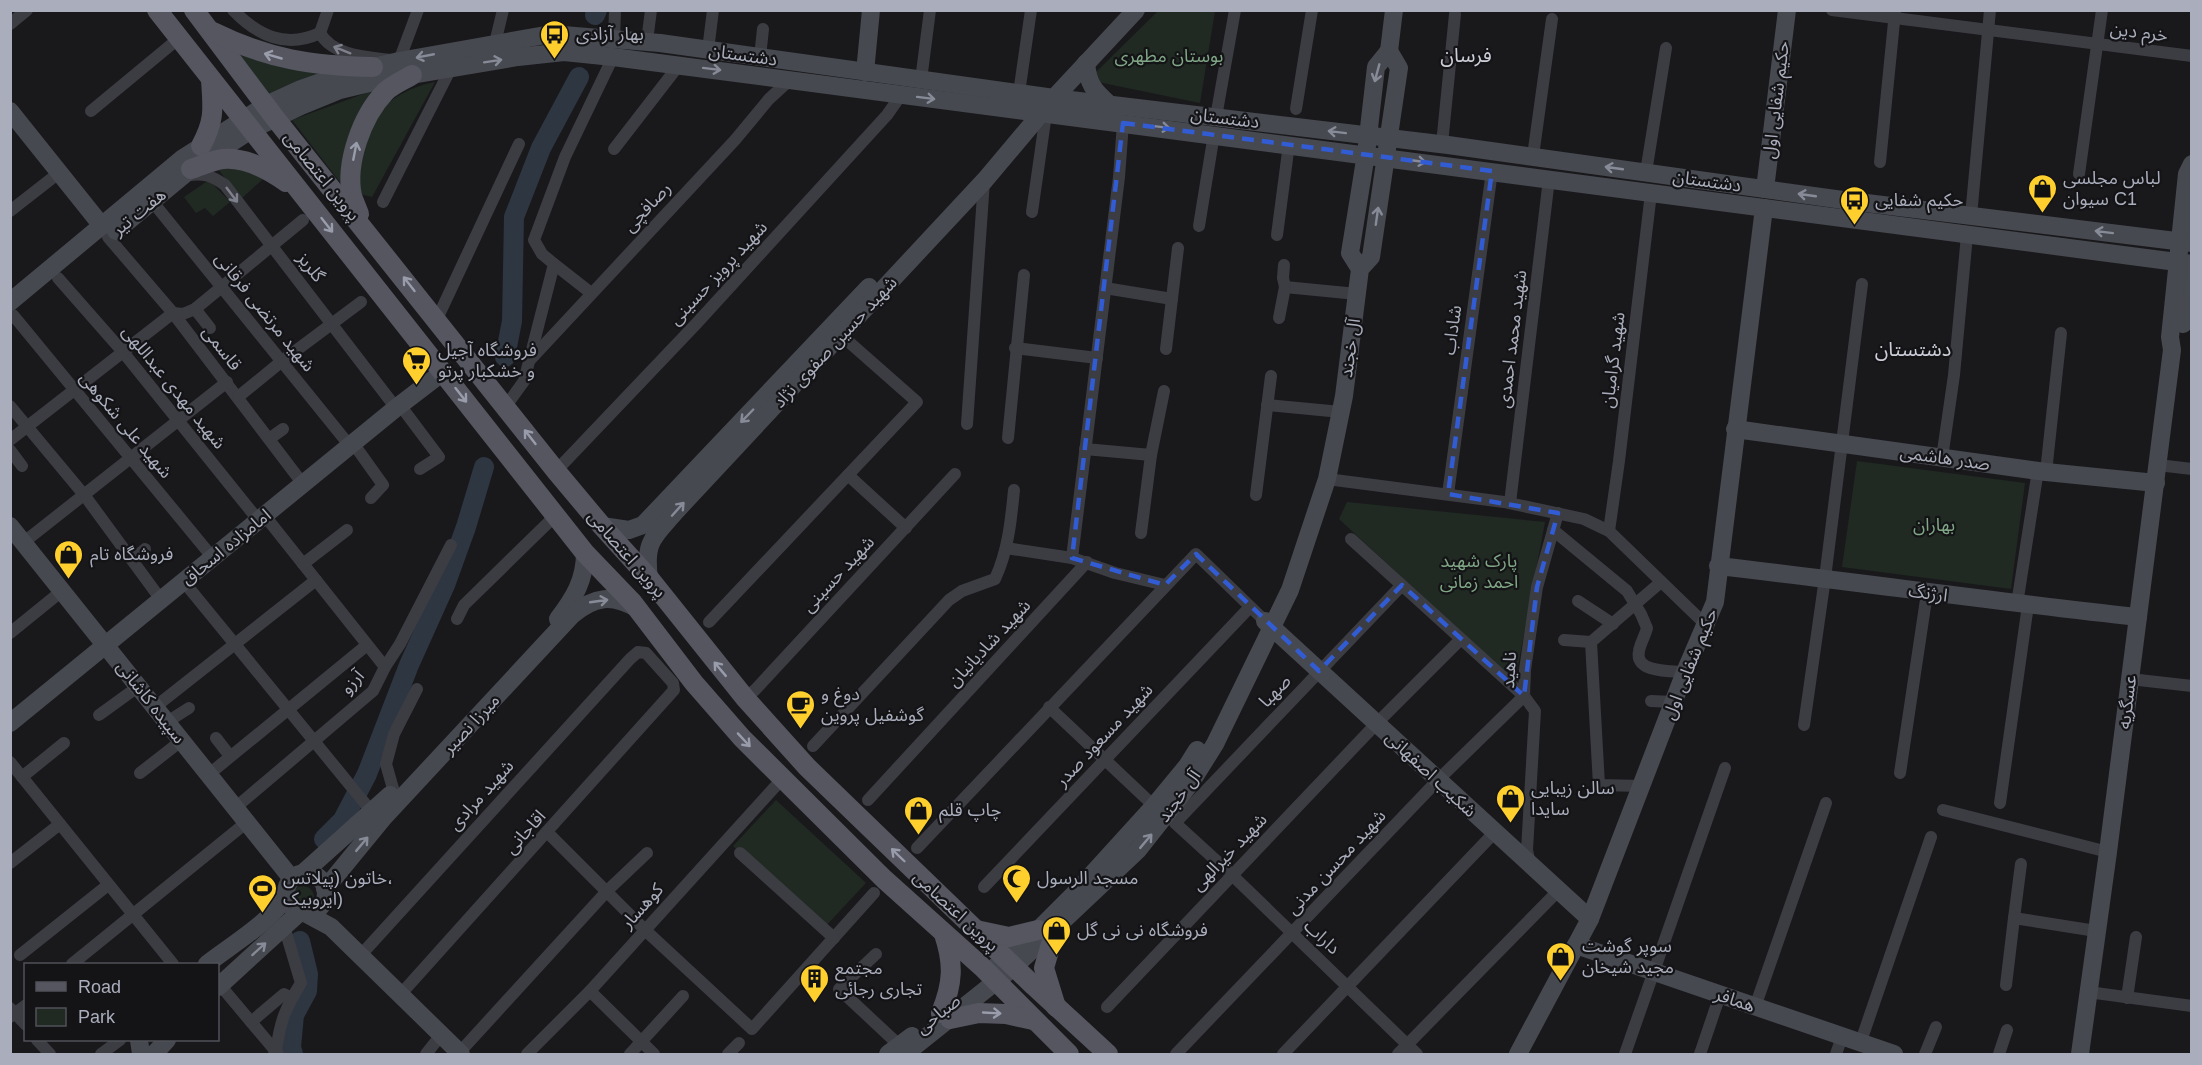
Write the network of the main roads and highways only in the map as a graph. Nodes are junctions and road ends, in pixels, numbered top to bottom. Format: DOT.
graph roads {
  1 [pos="157,10"];
  2 [pos="204,19"];
  3 [pos="372,68"];
  4 [pos="406,68"];
  5 [pos="211,80"];
  6 [pos="201,146"];
  7 [pos="183,170"];
  8 [pos="302,193"];
  9 [pos="364,228"];
  10 [pos="976,929"];
  11 [pos="943,932"];
  12 [pos="1056,1007"];
  13 [pos="1034,1020"];
  14 [pos="1069,1054"];
  15 [pos="1108,1054"];
  1 -- 5 [label="main road, پروین اعتصامی"];
  3 -- 2 [label="main road, one-way"];
  2 -- 9 [label="main road, پروین اعتصامی"];
  9 -- 4 [label="main road, one-way"];
  5 -- 6 [label="main road"];
  5 -- 8 [label="main road, پروین اعتصامی"];
  7 -- 8 [label="main road"];
  8 -- 11 [label="main road, پروین اعتصامی, one-way"];
  10 -- 9 [label="main road, پروین اعتصامی, one-way"];
  10 -- 12 [label="main road, پروین اعتصامی"];
  10 -- 12 [label="main road"];
  11 -- 13 [label="main road, پروین اعتصامی"];
  11 -- 13 [label="main road, one-way"];
  12 -- 15 [label="main road, پروین اعتصامی"];
  13 -- 14 [label="main road, پروین اعتصامی"];
}
